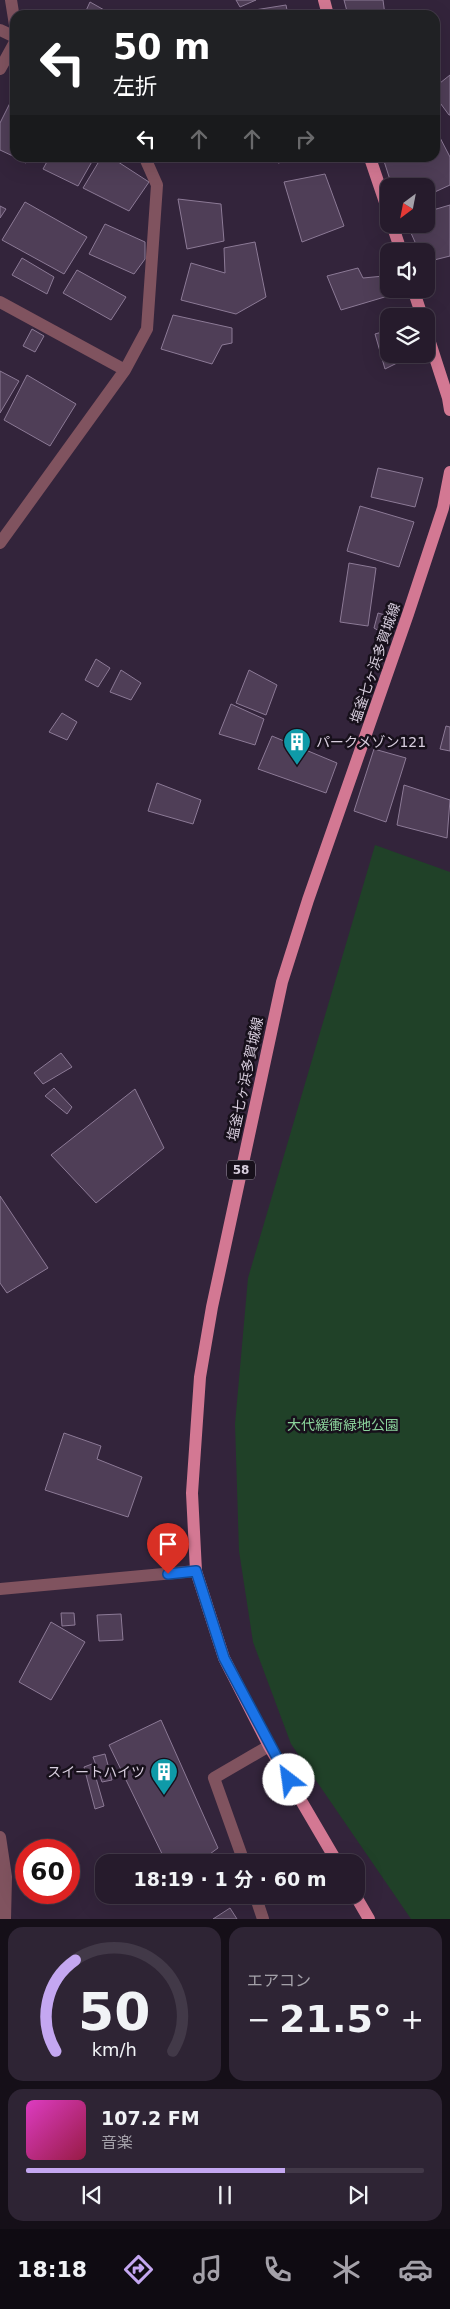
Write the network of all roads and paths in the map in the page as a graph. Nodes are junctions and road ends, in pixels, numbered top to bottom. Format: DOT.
graph roads {
  1 [pos="10,51"];
  2 [pos="0,69"];
  3 [pos="147,162"];
  4 [pos="371,162"];
  5 [pos="380,187"];
  6 [pos="0,302"];
  7 [pos="435,358"];
  8 [pos="125,370"];
  9 [pos="450,410"];
  10 [pos="450,472"];
  11 [pos="0,543"];
  12 [pos="196,1571"];
  13 [pos="0,1589"];
  14 [pos="269,1746"];
  15 [pos="0,1838"];
  16 [pos="241,1854"];
  17 [pos="332,1854"];
  18 [pos="258,1904"];
  19 [pos="361,1904"];
  20 [pos="5,1919"];
  21 [pos="264,1919"];
  22 [pos="369,1919"];
  1 -- 2 [label="street"];
  3 -- 8 [label="street"];
  4 -- 5 [label="main road"];
  6 -- 8 [label="street"];
  7 -- 9 [label="main road"];
  8 -- 11 [label="street"];
  10 -- 12 [label="main road, 塩釜七ヶ浜多賀城線 / 58"];
  12 -- 13 [label="street"];
  12 -- 14 [label="main road, 塩釜七ヶ浜多賀城線 / 58"];
  14 -- 16 [label="street"];
  14 -- 17 [label="main road, 塩釜七ヶ浜多賀城線 / 58"];
  15 -- 20 [label="street"];
  18 -- 21 [label="street"];
  19 -- 22 [label="main road"];
}
